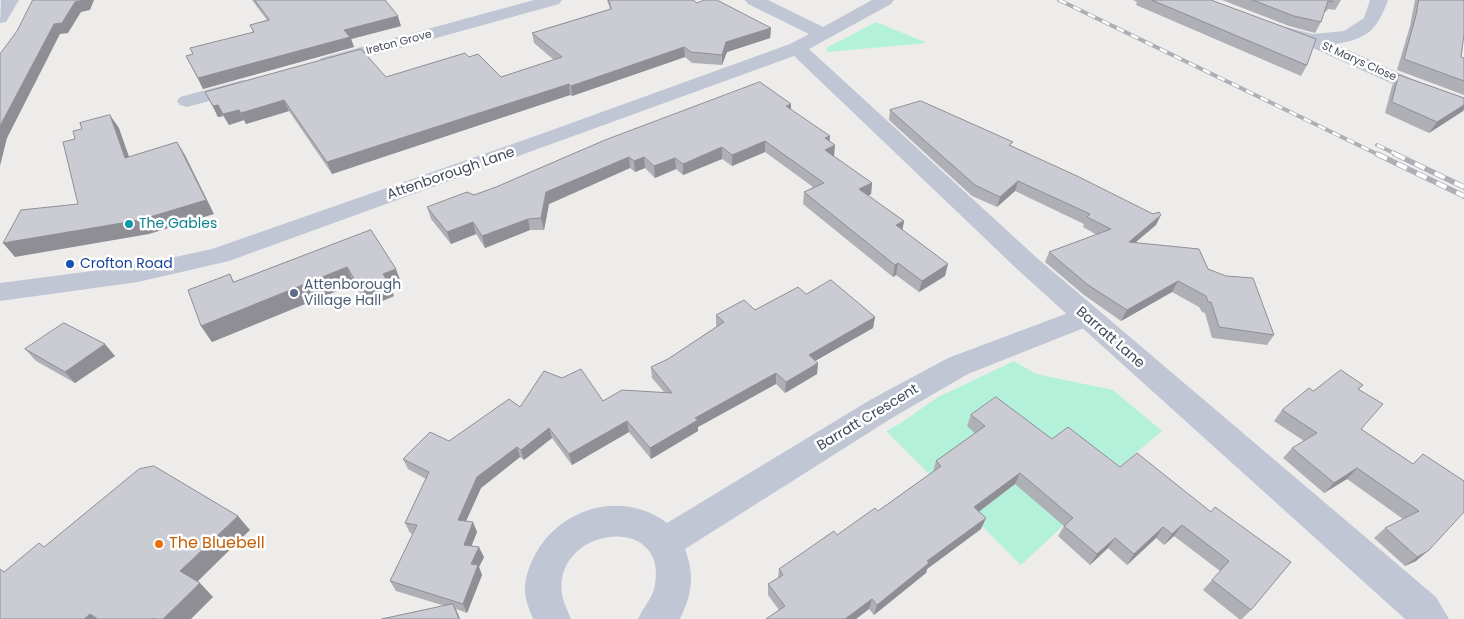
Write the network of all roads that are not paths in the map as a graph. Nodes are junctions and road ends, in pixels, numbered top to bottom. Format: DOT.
graph roads {
  1 [pos="10,0"];
  2 [pos="553,0"];
  3 [pos="754,0"];
  4 [pos="885,0"];
  5 [pos="1379,0"];
  6 [pos="0,18"];
  7 [pos="1260,23"];
  8 [pos="824,34"];
  9 [pos="1310,40"];
  10 [pos="797,48"];
  11 [pos="312,66"];
  12 [pos="264,80"];
  13 [pos="188,101"];
  14 [pos="1464,104"];
  15 [pos="0,292"];
  16 [pos="1084,317"];
  17 [pos="665,544"];
  18 [pos="552,619"];
  19 [pos="656,619"];
  20 [pos="1430,619"];
  1 -- 6 [label="street"];
  2 -- 11 [label="street, Ireton Grove"];
  3 -- 8 [label="street"];
  4 -- 8 [label="street, Attenborough Lane"];
  5 -- 9 [label="street, St Marys Close"];
  7 -- 9 [label="street, St Marys Close"];
  8 -- 10 [label="street, Attenborough Lane"];
  9 -- 14 [label="street, St Marys Close"];
  10 -- 15 [label="street, Attenborough Lane"];
  10 -- 16 [label="street, Barratt Lane"];
  12 -- 13 [label="street"];
  16 -- 17 [label="street, Barratt Crescent"];
  16 -- 20 [label="street, Barratt Lane"];
  17 -- 18 [label="street"];
  17 -- 19 [label="street"];
}
